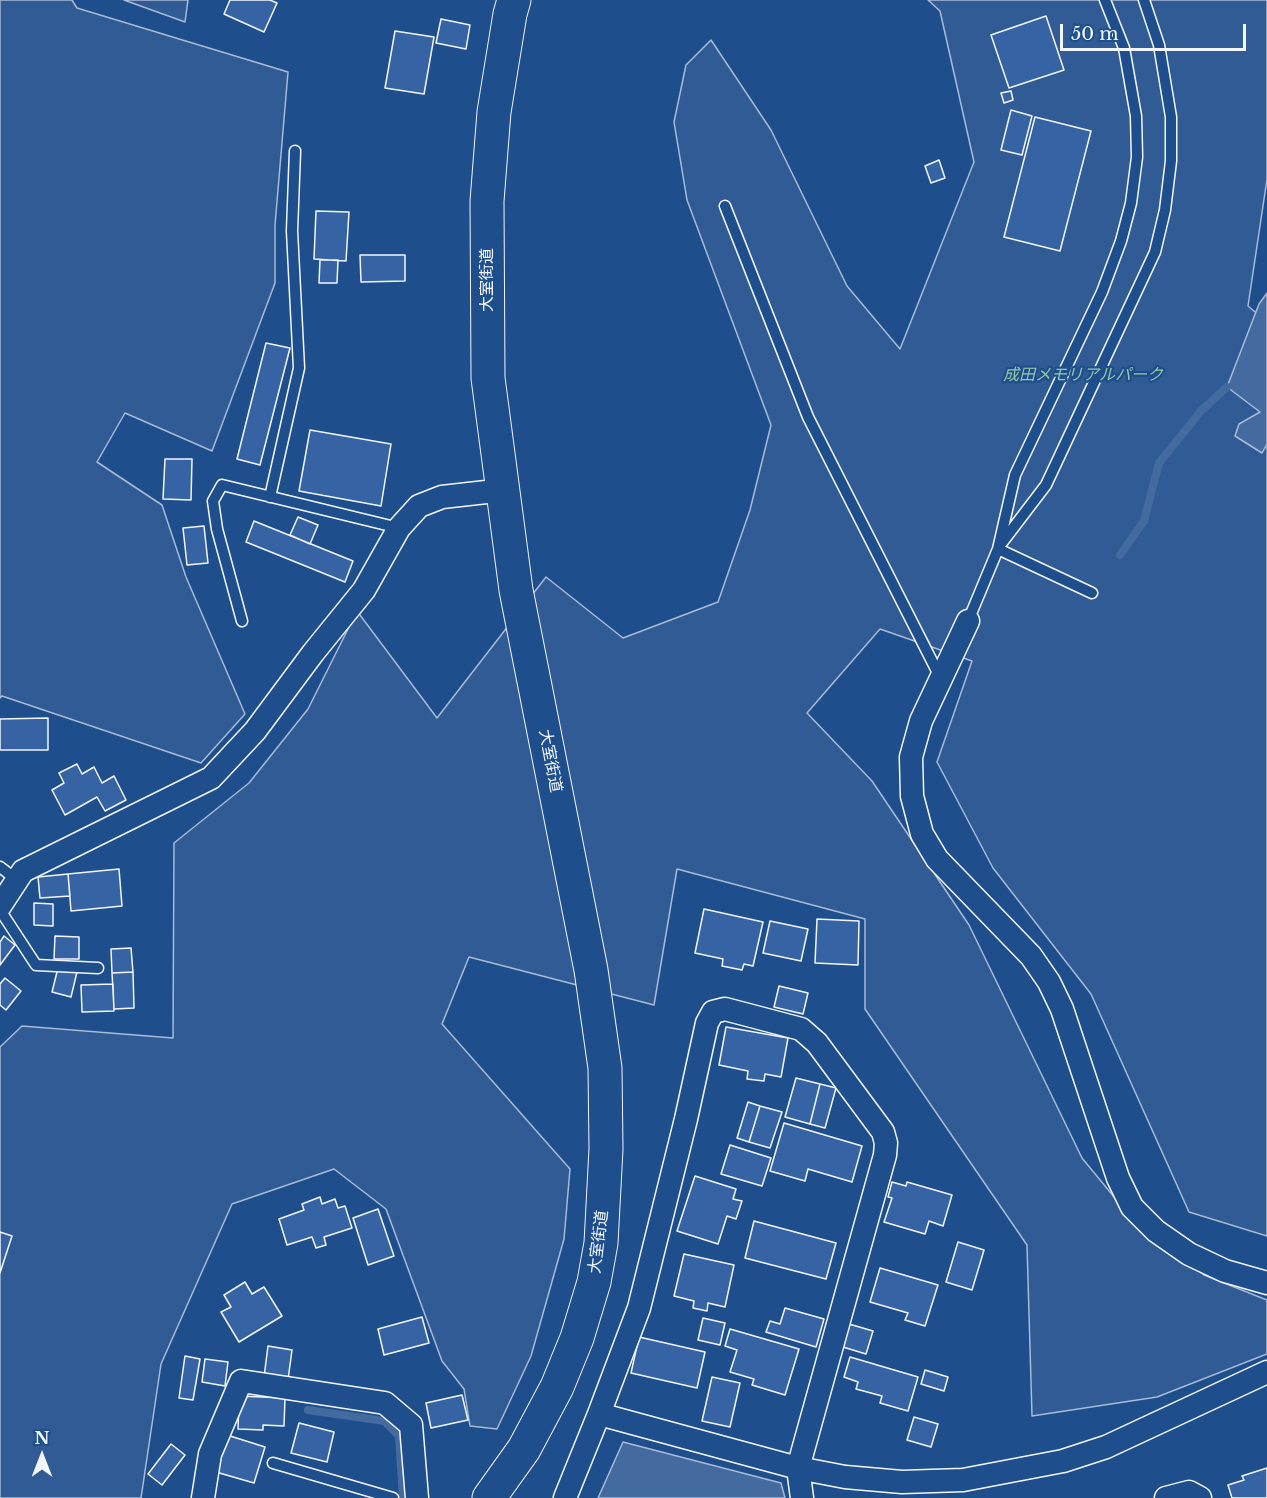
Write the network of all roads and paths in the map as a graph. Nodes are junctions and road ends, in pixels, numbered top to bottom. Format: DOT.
graph roads {
  1 [pos="514,0"];
  2 [pos="1105,0"];
  3 [pos="1144,0"];
  4 [pos="295,151"];
  5 [pos="725,206"];
  6 [pos="504,490"];
  7 [pos="270,497"];
  8 [pos="399,528"];
  9 [pos="998,549"];
  10 [pos="1092,593"];
  11 [pos="242,621"];
  12 [pos="968,621"];
  13 [pos="940,678"];
  14 [pos="9,874"];
  15 [pos="0,908"];
  16 [pos="98,968"];
  17 [pos="1267,1283"];
  18 [pos="1267,1372"];
  19 [pos="599,1414"];
  20 [pos="273,1462"];
  21 [pos="798,1468"];
  22 [pos="202,1498"];
  23 [pos="393,1498"];
  24 [pos="417,1498"];
  25 [pos="489,1498"];
  26 [pos="565,1498"];
  27 [pos="802,1498"];
  28 [pos="1166,1498"];
  29 [pos="1200,1498"];
  1 -- 6 [label="main road, 大室街道"];
  2 -- 9 [label="lane"];
  3 -- 9 [label="lane"];
  4 -- 7 [label="lane"];
  5 -- 13 [label="lane"];
  6 -- 8 [label="street"];
  6 -- 25 [label="main road, 大室街道"];
  7 -- 8 [label="lane"];
  7 -- 11 [label="lane"];
  8 -- 14 [label="street"];
  9 -- 10 [label="lane"];
  9 -- 12 [label="lane"];
  12 -- 13 [label="street"];
  13 -- 17 [label="street"];
  14 -- 15 [label="street"];
  15 -- 16 [label="lane"];
  18 -- 21 [label="street"];
  19 -- 21 [label="street"];
  19 -- 21 [label="street"];
  19 -- 26 [label="street"];
  20 -- 23 [label="lane"];
  21 -- 27 [label="street"];
  22 -- 24 [label="street"];
  28 -- 29 [label="street"];
}
